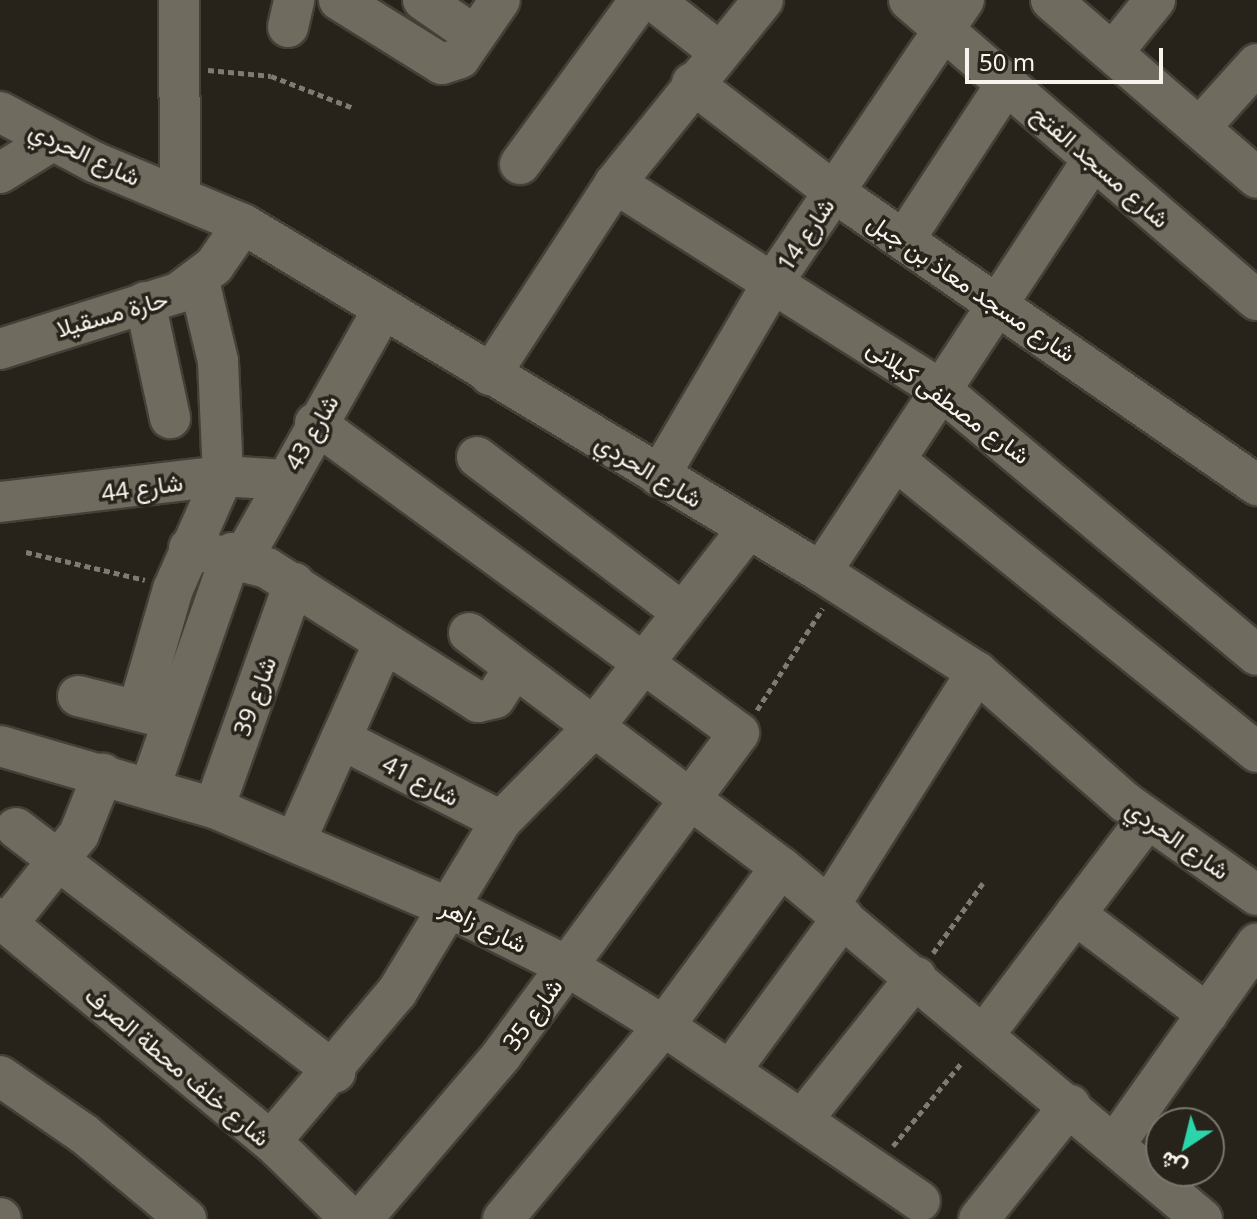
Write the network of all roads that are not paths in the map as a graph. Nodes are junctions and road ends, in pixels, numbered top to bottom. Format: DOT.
graph roads {
  1 [pos="179,0"];
  2 [pos="339,0"];
  3 [pos="423,0"];
  4 [pos="500,0"];
  5 [pos="640,0"];
  6 [pos="653,0"];
  7 [pos="763,0"];
  8 [pos="909,0"];
  9 [pos="1051,0"];
  10 [pos="1155,0"];
  11 [pos="953,14"];
  12 [pos="475,36"];
  13 [pos="718,51"];
  14 [pos="1113,52"];
  15 [pos="1257,64"];
  16 [pos="692,83"];
  17 [pos="1006,84"];
  18 [pos="0,112"];
  19 [pos="1202,125"];
  20 [pos="52,141"];
  21 [pos="1093,160"];
  22 [pos="520,164"];
  23 [pos="0,173"];
  24 [pos="1257,178"];
  25 [pos="615,183"];
  26 [pos="834,192"];
  27 [pos="180,193"];
  28 [pos="243,224"];
  29 [pos="904,240"];
  30 [pos="775,279"];
  31 [pos="199,281"];
  32 [pos="1257,300"];
  33 [pos="145,302"];
  34 [pos="998,303"];
  35 [pos="382,311"];
  36 [pos="0,349"];
  37 [pos="490,375"];
  38 [pos="941,390"];
  39 [pos="170,418"];
  40 [pos="315,423"];
  41 [pos="477,457"];
  42 [pos="895,460"];
  43 [pos="223,476"];
  44 [pos="659,476"];
  45 [pos="284,480"];
  46 [pos="1257,485"];
  47 [pos="0,502"];
  48 [pos="748,529"];
  49 [pos="189,548"];
  50 [pos="238,555"];
  51 [pos="829,577"];
  52 [pos="294,583"];
  53 [pos="683,613"];
  54 [pos="469,633"];
  55 [pos="383,644"];
  56 [pos="1257,655"];
  57 [pos="645,661"];
  58 [pos="512,672"];
  59 [pos="977,672"];
  60 [pos="78,696"];
  61 [pos="156,715"];
  62 [pos="593,728"];
  63 [pos="341,739"];
  64 [pos="0,746"];
  65 [pos="1257,752"];
  66 [pos="103,774"];
  67 [pos="150,787"];
  68 [pos="689,798"];
  69 [pos="214,808"];
  70 [pos="1147,819"];
  71 [pos="501,821"];
  72 [pos="16,828"];
  73 [pos="295,842"];
  74 [pos="60,861"];
  75 [pos="781,867"];
  76 [pos="1256,894"];
  77 [pos="450,908"];
  78 [pos="836,911"];
  79 [pos="1075,914"];
  80 [pos="3,921"];
  81 [pos="1257,943"];
  82 [pos="567,966"];
  83 [pos="916,977"];
  84 [pos="1207,1014"];
  85 [pos="664,1026"];
  86 [pos="986,1032"];
  87 [pos="730,1071"];
  88 [pos="335,1072"];
  89 [pos="0,1076"];
  90 [pos="1070,1105"];
  91 [pos="802,1120"];
  92 [pos="271,1141"];
  93 [pos="1117,1141"];
  94 [pos="920,1201"];
  95 [pos="186,1219"];
  96 [pos="351,1219"];
  97 [pos="362,1219"];
  98 [pos="503,1219"];
  99 [pos="979,1219"];
  100 [pos="1202,1219"];
  1 -- 27 [label="street"];
  2 -- 12 [label="street"];
  3 -- 12 [label="street"];
  4 -- 12 [label="street"];
  5 -- 22 [label="street"];
  6 -- 13 [label="street"];
  7 -- 13 [label="street"];
  8 -- 11 [label="street, شارع مسجد الفتح"];
  9 -- 14 [label="street"];
  10 -- 14 [label="street"];
  11 -- 17 [label="street, شارع مسجد الفتح"];
  11 -- 26 [label="street, شارع 14"];
  13 -- 16 [label="street"];
  14 -- 19 [label="street"];
  15 -- 19 [label="street"];
  16 -- 25 [label="street"];
  16 -- 26 [label="street, شارع مسجد معاذ بن جبل"];
  17 -- 21 [label="street, شارع مسجد الفتح"];
  17 -- 29 [label="street"];
  18 -- 20 [label="street, شارع الحردي"];
  19 -- 24 [label="street"];
  20 -- 23 [label="street"];
  20 -- 27 [label="street, شارع الحردي"];
  21 -- 32 [label="street, شارع مسجد الفتح"];
  21 -- 34 [label="street"];
  25 -- 30 [label="street, شارع مصطفى كيلانى"];
  25 -- 37 [label="street"];
  26 -- 29 [label="street, شارع مسجد معاذ بن جبل"];
  26 -- 30 [label="street, شارع 14"];
  27 -- 28 [label="street, شارع الحردي"];
  28 -- 31 [label="street, حارة مسقيلا"];
  28 -- 35 [label="street, شارع الحردي"];
  29 -- 34 [label="street, شارع مسجد معاذ بن جبل"];
  30 -- 38 [label="street, شارع مصطفى كيلانى"];
  30 -- 44 [label="street, شارع 14"];
  31 -- 33 [label="street, حارة مسقيلا"];
  31 -- 43 [label="street"];
  33 -- 36 [label="street, حارة مسقيلا"];
  33 -- 39 [label="street"];
  34 -- 38 [label="street"];
  34 -- 46 [label="street, شارع مسجد معاذ بن جبل"];
  35 -- 37 [label="street, شارع الحردي"];
  35 -- 40 [label="street, شارع 43"];
  37 -- 44 [label="street, شارع الحردي"];
  38 -- 42 [label="street"];
  38 -- 56 [label="street, شارع مصطفى كيلانى"];
  40 -- 45 [label="street, شارع 43"];
  40 -- 57 [label="street"];
  41 -- 53 [label="street"];
  42 -- 51 [label="street"];
  42 -- 65 [label="street"];
  43 -- 45 [label="street, شارع 44"];
  43 -- 47 [label="street, شارع 44"];
  43 -- 49 [label="street"];
  44 -- 48 [label="street, شارع الحردي"];
  45 -- 50 [label="street, شارع 43"];
  48 -- 51 [label="street, شارع الحردي"];
  48 -- 53 [label="street"];
  49 -- 50 [label="street"];
  49 -- 61 [label="street"];
  50 -- 52 [label="street"];
  50 -- 61 [label="street, شارع 43"];
  51 -- 59 [label="street, شارع الحردي"];
  52 -- 55 [label="street"];
  52 -- 69 [label="street, شارع 39"];
  53 -- 57 [label="street"];
  54 -- 58 [label="street"];
  55 -- 58 [label="street"];
  55 -- 63 [label="street"];
  57 -- 62 [label="street"];
  57 -- 68 [label="street, شارع 35"];
  58 -- 62 [label="street"];
  59 -- 70 [label="street, شارع الحردي"];
  59 -- 78 [label="street"];
  60 -- 61 [label="street"];
  61 -- 67 [label="street"];
  62 -- 68 [label="street"];
  62 -- 71 [label="street"];
  63 -- 71 [label="street, شارع 41"];
  63 -- 73 [label="street"];
  64 -- 66 [label="street, شارع زاهر"];
  66 -- 67 [label="street, شارع زاهر"];
  66 -- 74 [label="street"];
  67 -- 69 [label="street, شارع زاهر"];
  68 -- 75 [label="street"];
  68 -- 82 [label="street, شارع 35"];
  69 -- 73 [label="street, شارع زاهر"];
  70 -- 76 [label="street, شارع الحردي"];
  70 -- 79 [label="street"];
  71 -- 77 [label="street"];
  72 -- 74 [label="street"];
  73 -- 77 [label="street, شارع زاهر"];
  74 -- 80 [label="street"];
  74 -- 88 [label="street"];
  75 -- 78 [label="street"];
  75 -- 85 [label="street"];
  77 -- 82 [label="street, شارع زاهر"];
  77 -- 88 [label="street"];
  78 -- 83 [label="street"];
  78 -- 87 [label="street"];
  79 -- 84 [label="street"];
  79 -- 86 [label="street"];
  80 -- 92 [label="street, شارع خلف محطة الصرف"];
  81 -- 84 [label="street"];
  82 -- 85 [label="street, شارع زاهر"];
  82 -- 97 [label="street, شارع 35"];
  83 -- 86 [label="street"];
  83 -- 91 [label="street"];
  84 -- 93 [label="street"];
  85 -- 87 [label="street, شارع زاهر"];
  85 -- 98 [label="street"];
  86 -- 90 [label="street"];
  87 -- 91 [label="street, شارع زاهر"];
  88 -- 92 [label="street"];
  89 -- 95 [label="street"];
  90 -- 93 [label="street"];
  90 -- 99 [label="street"];
  91 -- 94 [label="street, شارع زاهر"];
  92 -- 96 [label="street, شارع خلف محطة الصرف"];
  93 -- 100 [label="street"];
}
